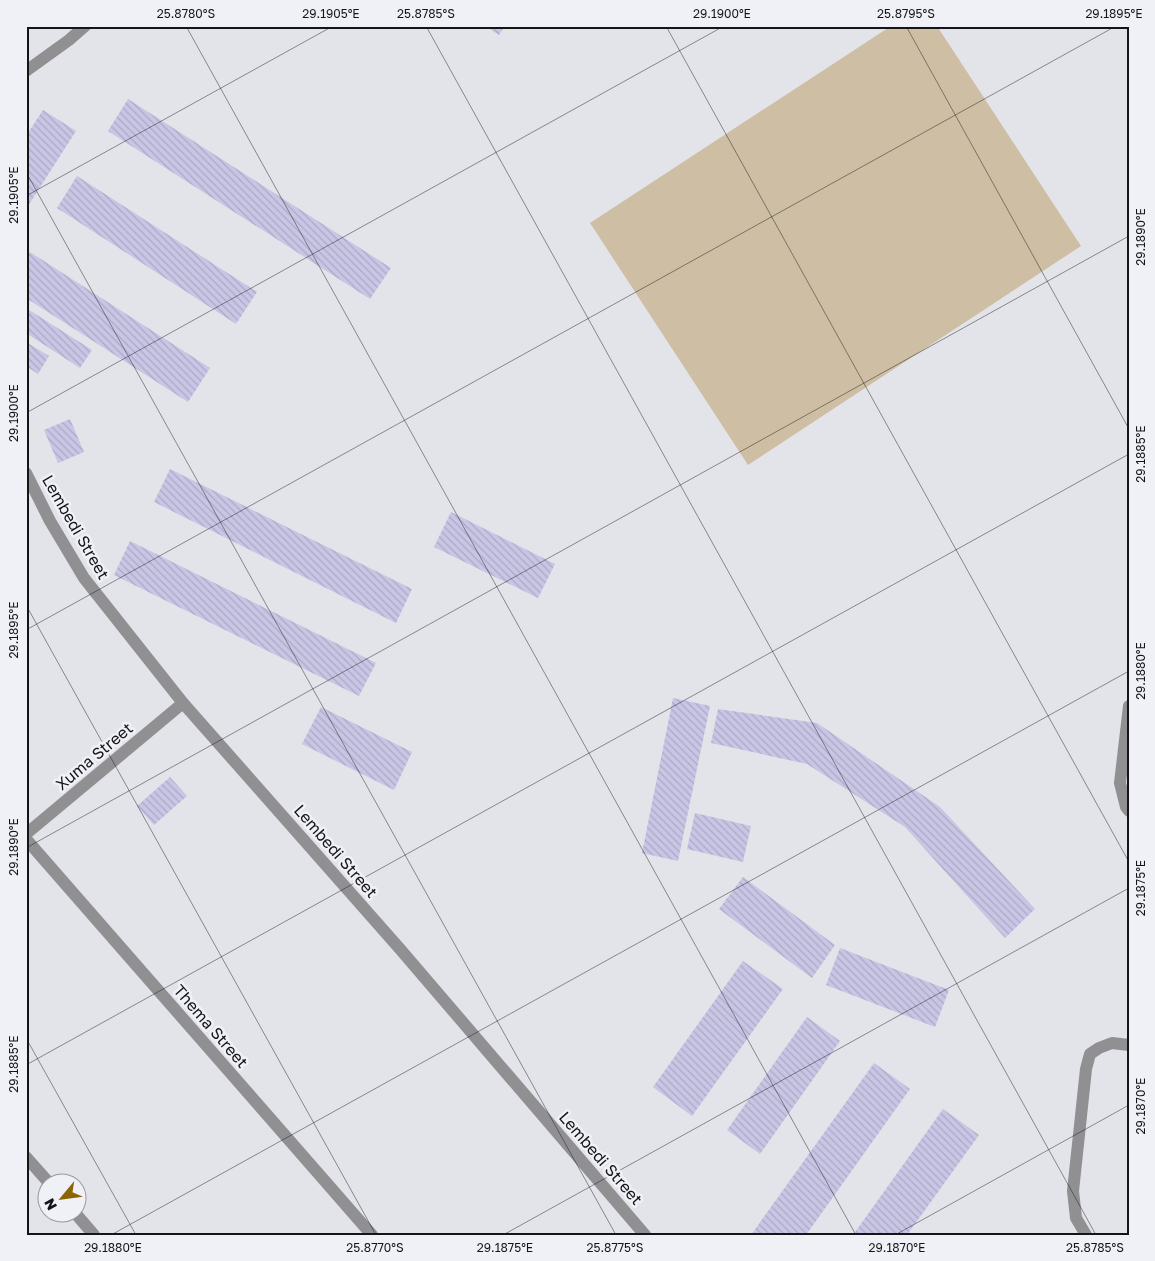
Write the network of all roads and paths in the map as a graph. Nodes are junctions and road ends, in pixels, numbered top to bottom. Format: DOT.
graph roads {
  1 [pos="85,26"];
  2 [pos="26,71"];
  3 [pos="26,473"];
  4 [pos="183,703"];
  5 [pos="1129,706"];
  6 [pos="1129,811"];
  7 [pos="26,834"];
  8 [pos="26,839"];
  9 [pos="1129,1045"];
  10 [pos="26,1157"];
  11 [pos="41,1174"];
  12 [pos="85,1224"];
  13 [pos="94,1235"];
  14 [pos="372,1235"];
  15 [pos="645,1235"];
  16 [pos="1086,1235"];
  1 -- 2 [label="street"];
  3 -- 4 [label="street, Lembedi Street"];
  4 -- 7 [label="street, Xuma Street"];
  4 -- 15 [label="street, Lembedi Street"];
  5 -- 6 [label="street"];
  8 -- 14 [label="street, Thema Street"];
  9 -- 16 [label="street"];
  10 -- 11 [label="street"];
  12 -- 13 [label="street"];
}
